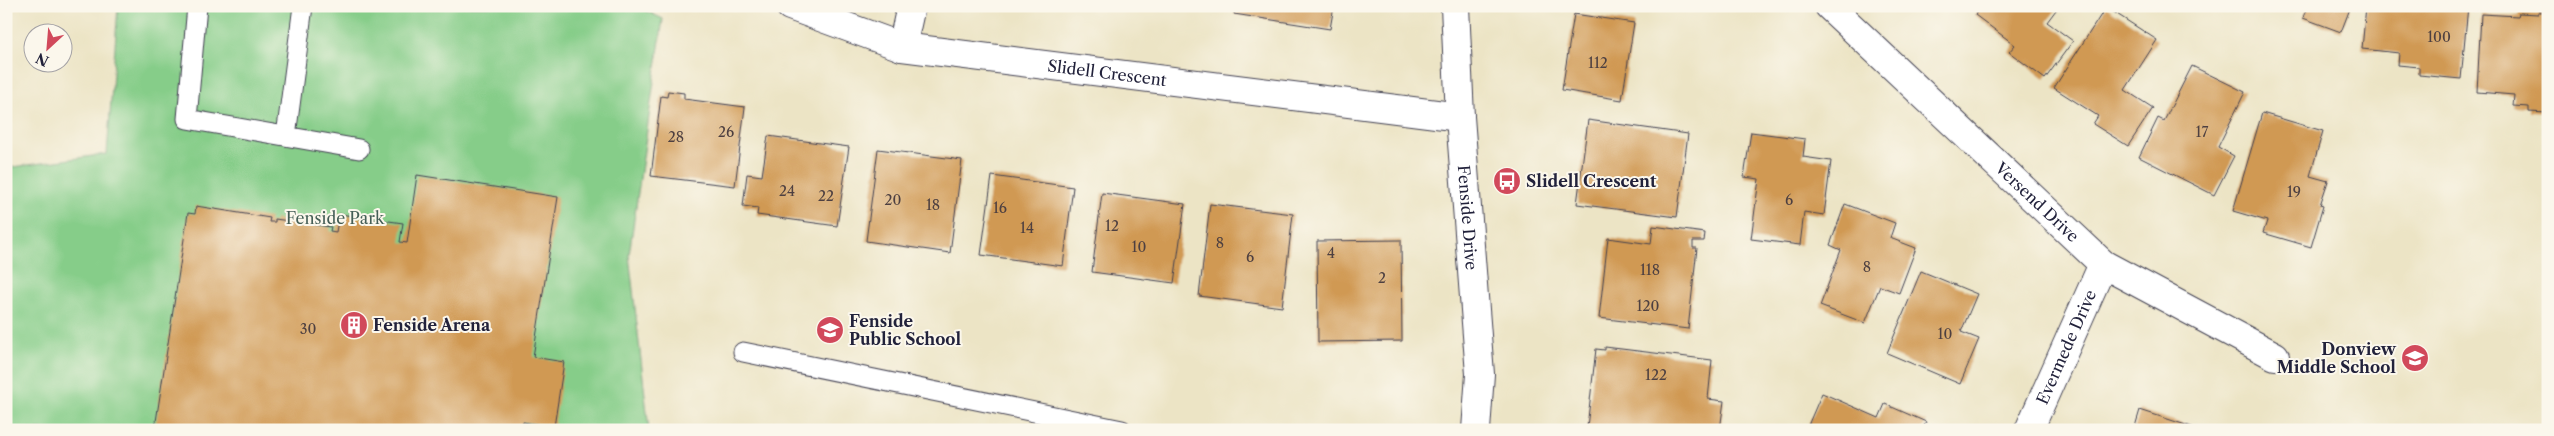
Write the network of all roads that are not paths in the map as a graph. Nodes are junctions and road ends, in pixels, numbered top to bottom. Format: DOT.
graph roads {
  1 [pos="197,6"];
  2 [pos="303,6"];
  3 [pos="790,6"];
  4 [pos="911,6"];
  5 [pos="1456,6"];
  6 [pos="1829,6"];
  7 [pos="902,47"];
  8 [pos="1460,117"];
  9 [pos="286,136"];
  10 [pos="359,148"];
  11 [pos="2103,264"];
  12 [pos="744,352"];
  13 [pos="2275,356"];
  14 [pos="1122,430"];
  15 [pos="1476,430"];
  16 [pos="2029,430"];
  1 -- 9 [label="lane"];
  2 -- 9 [label="lane"];
  3 -- 7 [label="street, Slidell Crescent"];
  4 -- 7 [label="street"];
  5 -- 8 [label="street, Fenside Drive"];
  6 -- 11 [label="street, Versend Drive"];
  7 -- 8 [label="street, Slidell Crescent"];
  8 -- 15 [label="street, Fenside Drive"];
  9 -- 10 [label="lane"];
  11 -- 13 [label="street, Versend Drive"];
  11 -- 16 [label="street, Evermede Drive"];
  12 -- 14 [label="lane"];
}
